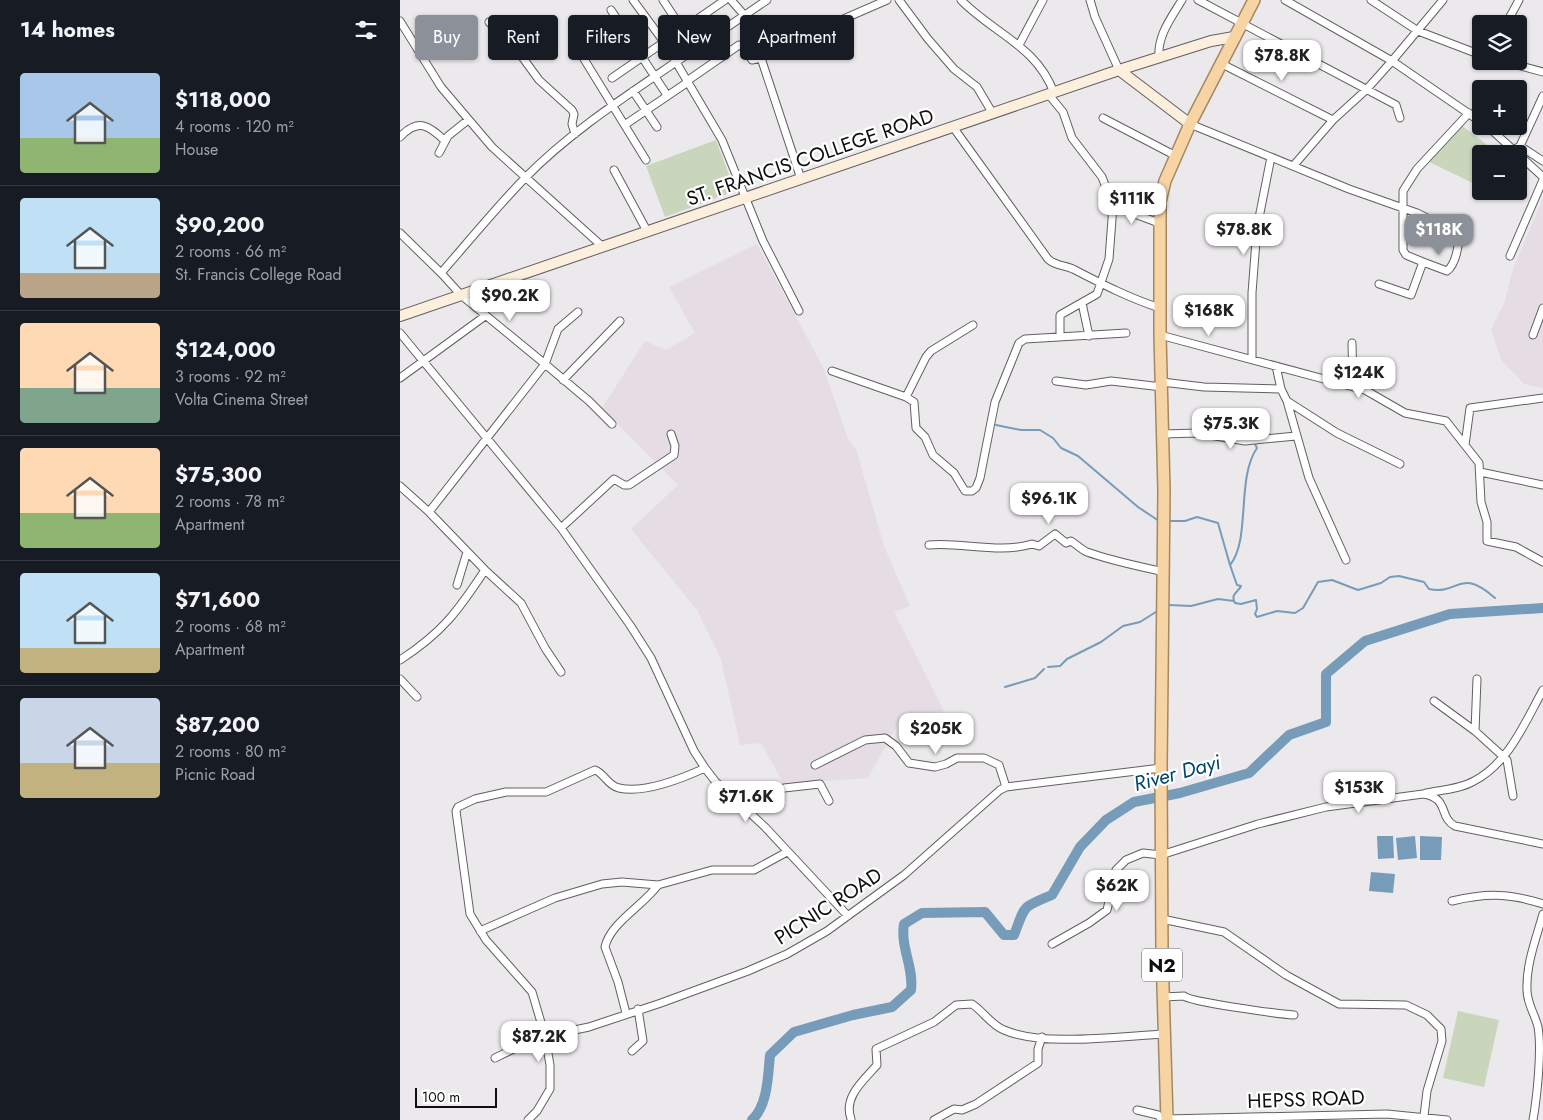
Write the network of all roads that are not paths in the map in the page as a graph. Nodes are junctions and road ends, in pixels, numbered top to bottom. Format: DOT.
graph roads {
  1 [pos="634,0"];
  2 [pos="663,0"];
  3 [pos="725,0"];
  4 [pos="731,0"];
  5 [pos="767,0"];
  6 [pos="887,0"];
  7 [pos="899,0"];
  8 [pos="961,0"];
  9 [pos="1043,0"];
  10 [pos="1090,0"];
  11 [pos="1182,0"];
  12 [pos="1198,0"];
  13 [pos="1254,0"];
  14 [pos="1285,0"];
  15 [pos="1371,0"];
  16 [pos="1443,0"];
  17 [pos="1519,0"];
  18 [pos="610,10"];
  19 [pos="613,15"];
  20 [pos="673,15"];
  21 [pos="703,15"];
  22 [pos="743,15"];
  23 [pos="745,15"];
  24 [pos="853,15"];
  25 [pos="1511,15"];
  26 [pos="740,19"];
  27 [pos="400,21"];
  28 [pos="1241,24"];
  29 [pos="1418,31"];
  30 [pos="658,34"];
  31 [pos="1234,37"];
  32 [pos="1019,44"];
  33 [pos="740,45"];
  34 [pos="1472,52"];
  35 [pos="1159,58"];
  36 [pos="523,60"];
  37 [pos="585,60"];
  38 [pos="639,60"];
  39 [pos="643,60"];
  40 [pos="762,60"];
  41 [pos="1392,61"];
  42 [pos="676,62"];
  43 [pos="1220,63"];
  44 [pos="1527,68"];
  45 [pos="1119,70"];
  46 [pos="1543,72"];
  47 [pos="655,77"];
  48 [pos="612,78"];
  49 [pos="687,81"];
  50 [pos="633,90"];
  51 [pos="1366,90"];
  52 [pos="1051,94"];
  53 [pos="667,95"];
  54 [pos="1543,96"];
  55 [pos="613,104"];
  56 [pos="646,111"];
  57 [pos="1469,113"];
  58 [pos="993,114"];
  59 [pos="1472,115"];
  60 [pos="1103,118"];
  61 [pos="1400,118"];
  62 [pos="468,120"];
  63 [pos="1333,120"];
  64 [pos="626,124"];
  65 [pos="1190,124"];
  66 [pos="657,127"];
  67 [pos="953,127"];
  68 [pos="575,134"];
  69 [pos="1498,135"];
  70 [pos="400,136"];
  71 [pos="445,141"];
  72 [pos="1511,145"];
  73 [pos="1521,145"];
  74 [pos="439,153"];
  75 [pos="1527,155"];
  76 [pos="1176,156"];
  77 [pos="1271,157"];
  78 [pos="646,160"];
  79 [pos="1527,161"];
  80 [pos="1543,161"];
  81 [pos="1294,165"];
  82 [pos="614,170"];
  83 [pos="525,178"];
  84 [pos="801,179"];
  85 [pos="1543,179"];
  86 [pos="746,198"];
  87 [pos="1113,206"];
  88 [pos="1401,207"];
  89 [pos="1160,223"];
  90 [pos="647,231"];
  91 [pos="400,233"];
  92 [pos="603,247"];
  93 [pos="1510,256"];
  94 [pos="1423,262"];
  95 [pos="441,273"];
  96 [pos="1379,284"];
  97 [pos="1102,285"];
  98 [pos="461,296"];
  99 [pos="1082,303"];
  100 [pos="1160,308"];
  101 [pos="1543,308"];
  102 [pos="799,311"];
  103 [pos="578,312"];
  104 [pos="400,316"];
  105 [pos="485,316"];
  106 [pos="620,322"];
  107 [pos="973,325"];
  108 [pos="400,333"];
  109 [pos="1126,333"];
  110 [pos="1160,335"];
  111 [pos="1089,336"];
  112 [pos="1533,336"];
  113 [pos="1060,337"];
  114 [pos="1352,343"];
  115 [pos="1252,359"];
  116 [pos="425,362"];
  117 [pos="545,364"];
  118 [pos="1276,366"];
  119 [pos="832,371"];
  120 [pos="400,378"];
  121 [pos="563,380"];
  122 [pos="1056,381"];
  123 [pos="1162,385"];
  124 [pos="1353,386"];
  125 [pos="1281,389"];
  126 [pos="906,396"];
  127 [pos="1543,398"];
  128 [pos="1287,401"];
  129 [pos="612,424"];
  130 [pos="671,434"];
  131 [pos="1163,434"];
  132 [pos="1296,436"];
  133 [pos="486,437"];
  134 [pos="1465,445"];
  135 [pos="1400,464"];
  136 [pos="1480,472"];
  137 [pos="1543,485"];
  138 [pos="400,486"];
  139 [pos="429,512"];
  140 [pos="562,528"];
  141 [pos="929,545"];
  142 [pos="467,552"];
  143 [pos="1346,560"];
  144 [pos="1543,562"];
  145 [pos="485,570"];
  146 [pos="1164,572"];
  147 [pos="457,585"];
  148 [pos="400,660"];
  149 [pos="561,672"];
  150 [pos="400,679"];
  151 [pos="1477,679"];
  152 [pos="1543,690"];
  153 [pos="418,697"];
  154 [pos="1434,701"];
  155 [pos="1475,731"];
  156 [pos="1502,756"];
  157 [pos="815,765"];
  158 [pos="705,768"];
  159 [pos="1161,768"];
  160 [pos="1006,787"];
  161 [pos="1423,794"];
  162 [pos="1513,796"];
  163 [pos="829,801"];
  164 [pos="737,802"];
  165 [pos="1543,844"];
  166 [pos="787,852"];
  167 [pos="1162,855"];
  168 [pos="658,886"];
  169 [pos="1452,901"];
  170 [pos="1543,904"];
  171 [pos="1543,914"];
  172 [pos="848,916"];
  173 [pos="1162,919"];
  174 [pos="480,931"];
  175 [pos="1540,938"];
  176 [pos="1052,944"];
  177 [pos="1163,997"];
  178 [pos="638,1009"];
  179 [pos="626,1013"];
  180 [pos="1294,1015"];
  181 [pos="1540,1026"];
  182 [pos="1165,1034"];
  183 [pos="545,1036"];
  184 [pos="1042,1038"];
  185 [pos="632,1051"];
  186 [pos="495,1058"];
  187 [pos="1137,1110"];
  188 [pos="1424,1116"];
  189 [pos="851,1119"];
  190 [pos="1165,1119"];
  191 [pos="528,1120"];
  192 [pos="934,1120"];
  193 [pos="1447,1120"];
  194 [pos="1533,1120"];
  1 -- 30 [label="street"];
  2 -- 20 [label="street"];
  3 -- 21 [label="street"];
  4 -- 22 [label="street"];
  5 -- 23 [label="street"];
  6 -- 24 [label="street"];
  7 -- 58 [label="street"];
  8 -- 32 [label="street"];
  9 -- 32 [label="street"];
  10 -- 45 [label="street"];
  11 -- 35 [label="street"];
  12 -- 28 [label="street"];
  13 -- 28 [label="highway, N2"];
  14 -- 41 [label="street"];
  15 -- 29 [label="street"];
  16 -- 29 [label="street"];
  17 -- 25 [label="street"];
  18 -- 19 [label="street"];
  26 -- 42 [label="street"];
  27 -- 62 [label="street"];
  28 -- 31 [label="highway, N2"];
  28 -- 51 [label="street"];
  29 -- 34 [label="street"];
  29 -- 41 [label="street"];
  31 -- 35 [label="main road, ST. FRANCIS COLLEGE ROAD"];
  31 -- 43 [label="highway, N2"];
  32 -- 52 [label="street"];
  33 -- 49 [label="street"];
  35 -- 45 [label="main road, ST. FRANCIS COLLEGE ROAD"];
  36 -- 68 [label="street"];
  37 -- 55 [label="street"];
  38 -- 48 [label="street"];
  39 -- 47 [label="street"];
  40 -- 84 [label="street"];
  41 -- 51 [label="street"];
  41 -- 57 [label="street"];
  42 -- 47 [label="street"];
  42 -- 49 [label="street"];
  43 -- 63 [label="street"];
  43 -- 65 [label="highway, N2"];
  44 -- 46 [label="street"];
  45 -- 52 [label="main road, ST. FRANCIS COLLEGE ROAD"];
  45 -- 65 [label="main road"];
  47 -- 50 [label="street"];
  47 -- 53 [label="street"];
  49 -- 53 [label="street"];
  49 -- 86 [label="street"];
  50 -- 55 [label="street"];
  50 -- 56 [label="street"];
  51 -- 61 [label="street"];
  51 -- 63 [label="street"];
  52 -- 58 [label="main road, ST. FRANCIS COLLEGE ROAD"];
  52 -- 87 [label="street"];
  53 -- 56 [label="street"];
  54 -- 73 [label="street"];
  55 -- 64 [label="street"];
  55 -- 68 [label="street"];
  56 -- 64 [label="street"];
  56 -- 66 [label="street"];
  57 -- 59 [label="street"];
  57 -- 88 [label="street"];
  58 -- 67 [label="main road, ST. FRANCIS COLLEGE ROAD"];
  60 -- 76 [label="street"];
  62 -- 71 [label="street"];
  62 -- 83 [label="street"];
  63 -- 81 [label="street"];
  64 -- 78 [label="street"];
  65 -- 76 [label="highway, N2"];
  65 -- 77 [label="street"];
  67 -- 84 [label="main road, ST. FRANCIS COLLEGE ROAD"];
  67 -- 97 [label="street"];
  68 -- 83 [label="street"];
  69 -- 72 [label="street"];
  70 -- 71 [label="street"];
  71 -- 74 [label="street"];
  75 -- 80 [label="street"];
  76 -- 89 [label="highway, N2"];
  77 -- 81 [label="street"];
  77 -- 115 [label="street"];
  79 -- 85 [label="street"];
  81 -- 88 [label="street"];
  82 -- 90 [label="street"];
  83 -- 92 [label="street"];
  83 -- 95 [label="street"];
  84 -- 86 [label="main road, ST. FRANCIS COLLEGE ROAD"];
  85 -- 93 [label="street"];
  86 -- 90 [label="main road, ST. FRANCIS COLLEGE ROAD"];
  86 -- 102 [label="street"];
  87 -- 89 [label="street"];
  87 -- 97 [label="street"];
  88 -- 94 [label="street"];
  88 -- 94 [label="street"];
  89 -- 100 [label="highway, N2"];
  90 -- 92 [label="main road, ST. FRANCIS COLLEGE ROAD"];
  91 -- 95 [label="street"];
  92 -- 98 [label="main road, ST. FRANCIS COLLEGE ROAD"];
  94 -- 96 [label="street"];
  95 -- 98 [label="street"];
  97 -- 99 [label="street"];
  97 -- 100 [label="street"];
  98 -- 104 [label="main road, ST. FRANCIS COLLEGE ROAD"];
  98 -- 105 [label="street"];
  99 -- 111 [label="street"];
  99 -- 113 [label="street"];
  100 -- 110 [label="highway, N2"];
  101 -- 112 [label="street"];
  103 -- 117 [label="street"];
  105 -- 116 [label="street"];
  105 -- 117 [label="street"];
  106 -- 121 [label="street"];
  107 -- 126 [label="street"];
  108 -- 116 [label="street"];
  109 -- 111 [label="street"];
  110 -- 115 [label="street"];
  110 -- 123 [label="highway, N2"];
  111 -- 113 [label="street"];
  113 -- 126 [label="street"];
  114 -- 124 [label="street"];
  115 -- 118 [label="street"];
  116 -- 120 [label="street"];
  116 -- 133 [label="street"];
  117 -- 121 [label="street"];
  117 -- 133 [label="street"];
  118 -- 124 [label="street"];
  118 -- 125 [label="street"];
  119 -- 126 [label="street"];
  121 -- 129 [label="street"];
  122 -- 123 [label="street"];
  123 -- 125 [label="street"];
  123 -- 131 [label="highway, N2"];
  124 -- 134 [label="street"];
  125 -- 128 [label="street"];
  127 -- 134 [label="street"];
  128 -- 132 [label="street"];
  128 -- 135 [label="street"];
  130 -- 140 [label="street"];
  131 -- 132 [label="street"];
  131 -- 146 [label="highway, N2"];
  132 -- 143 [label="street"];
  133 -- 139 [label="street"];
  133 -- 140 [label="street"];
  134 -- 136 [label="street"];
  136 -- 137 [label="street"];
  136 -- 144 [label="street"];
  138 -- 139 [label="street"];
  139 -- 142 [label="street"];
  140 -- 158 [label="street"];
  141 -- 146 [label="street"];
  142 -- 145 [label="street"];
  142 -- 147 [label="street"];
  145 -- 148 [label="street"];
  145 -- 149 [label="street"];
  146 -- 159 [label="highway, N2"];
  150 -- 153 [label="street"];
  151 -- 155 [label="street"];
  152 -- 156 [label="street"];
  154 -- 155 [label="street"];
  155 -- 156 [label="street"];
  156 -- 161 [label="street"];
  156 -- 162 [label="street"];
  157 -- 160 [label="street"];
  158 -- 164 [label="street"];
  158 -- 174 [label="street"];
  159 -- 160 [label="street"];
  159 -- 167 [label="highway, N2"];
  160 -- 172 [label="street, PICNIC ROAD"];
  161 -- 165 [label="street"];
  161 -- 167 [label="street"];
  163 -- 164 [label="street"];
  164 -- 166 [label="street"];
  166 -- 168 [label="street"];
  166 -- 172 [label="street"];
  167 -- 173 [label="highway, N2"];
  167 -- 176 [label="street"];
  168 -- 174 [label="street"];
  168 -- 179 [label="street"];
  169 -- 170 [label="street"];
  171 -- 175 [label="street"];
  172 -- 178 [label="street, PICNIC ROAD"];
  173 -- 177 [label="highway, N2"];
  173 -- 188 [label="street"];
  174 -- 183 [label="street"];
  175 -- 181 [label="street"];
  177 -- 180 [label="street"];
  177 -- 182 [label="highway, N2"];
  178 -- 179 [label="street, PICNIC ROAD"];
  178 -- 185 [label="street"];
  179 -- 183 [label="street, PICNIC ROAD"];
  181 -- 194 [label="street"];
  182 -- 184 [label="street"];
  182 -- 190 [label="highway, N2"];
  183 -- 186 [label="street, PICNIC ROAD"];
  183 -- 191 [label="street"];
  184 -- 189 [label="street"];
  184 -- 192 [label="street"];
  187 -- 190 [label="street"];
  188 -- 190 [label="street, HEPSS ROAD"];
  188 -- 193 [label="street, HEPSS ROAD"];
}
